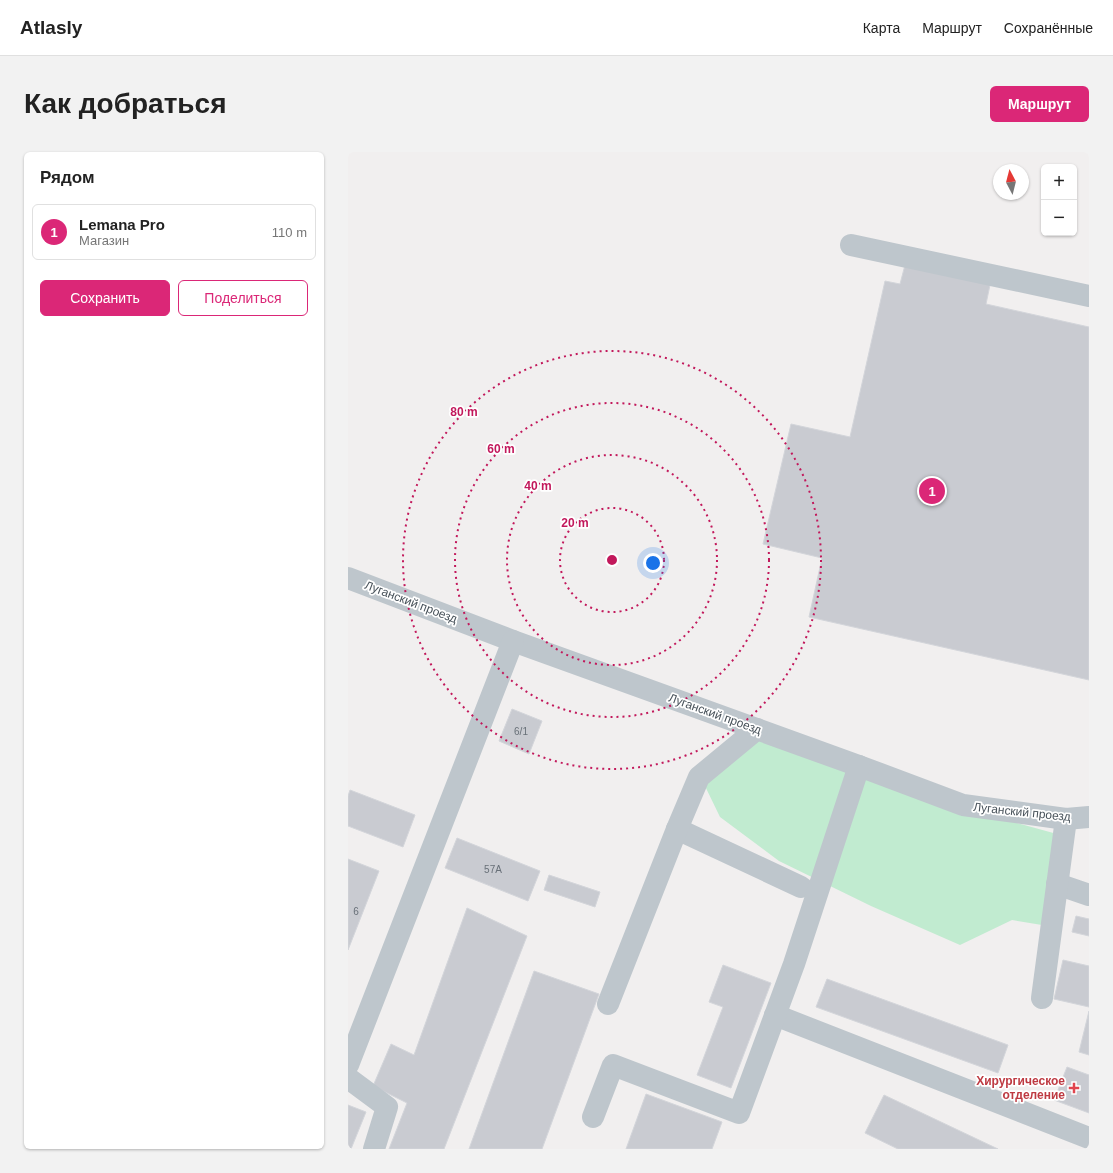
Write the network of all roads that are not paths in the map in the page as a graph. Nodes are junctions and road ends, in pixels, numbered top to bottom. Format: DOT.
graph roads {
  1 [pos="851,245"];
  2 [pos="1089,296"];
  3 [pos="348,578"];
  4 [pos="513,641"];
  5 [pos="757,729"];
  6 [pos="860,766"];
  7 [pos="1089,818"];
  8 [pos="1066,819"];
  9 [pos="677,829"];
  10 [pos="1057,884"];
  11 [pos="801,887"];
  12 [pos="1089,895"];
  13 [pos="1042,998"];
  14 [pos="608,1004"];
  15 [pos="775,1015"];
  16 [pos="348,1065"];
  17 [pos="348,1078"];
  18 [pos="593,1117"];
  19 [pos="1089,1138"];
  20 [pos="374,1149"];
  1 -- 2 [label="street"];
  3 -- 4 [label="street, Луганский проезд"];
  4 -- 5 [label="street, Луганский проезд"];
  4 -- 16 [label="street"];
  5 -- 6 [label="street, Луганский проезд"];
  5 -- 9 [label="street"];
  6 -- 8 [label="street, Луганский проезд"];
  6 -- 15 [label="street"];
  7 -- 8 [label="street, Луганский проезд"];
  8 -- 10 [label="street"];
  9 -- 11 [label="street"];
  9 -- 14 [label="street"];
  10 -- 12 [label="street"];
  10 -- 13 [label="street"];
  15 -- 18 [label="street"];
  15 -- 19 [label="street"];
  17 -- 20 [label="street"];
}
